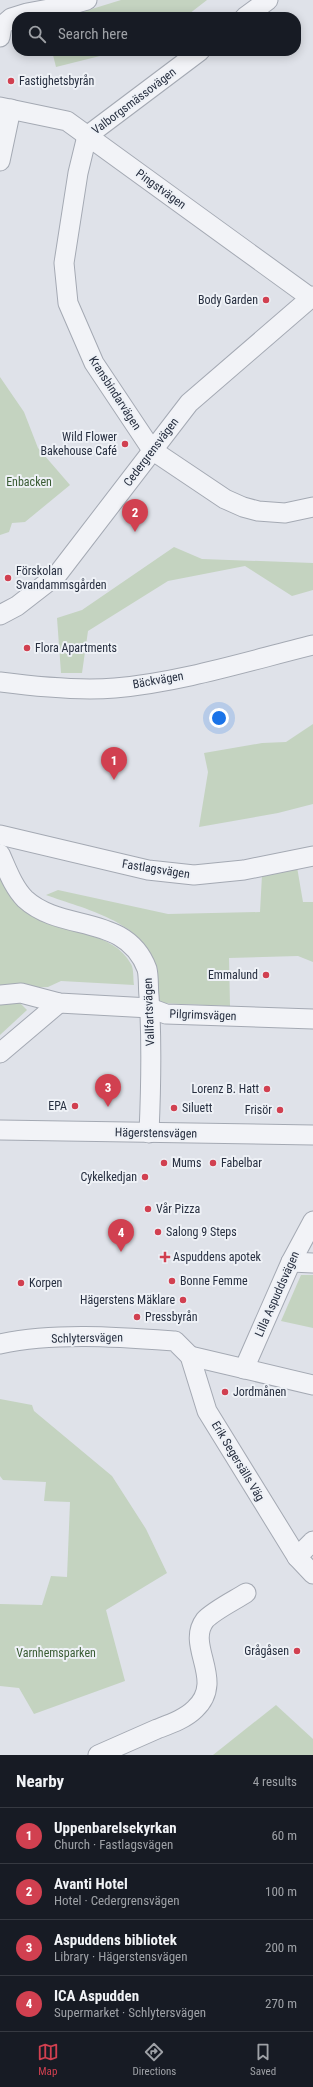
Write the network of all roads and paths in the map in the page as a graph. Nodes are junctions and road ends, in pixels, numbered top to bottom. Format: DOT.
graph roads {
  1 [pos="87,0"];
  2 [pos="268,0"];
  3 [pos="33,12"];
  4 [pos="252,12"];
  5 [pos="12,18"];
  6 [pos="1,32"];
  7 [pos="193,56"];
  8 [pos="6,108"];
  9 [pos="87,136"];
  10 [pos="0,161"];
  11 [pos="312,297"];
  12 [pos="152,450"];
  13 [pos="313,507"];
  14 [pos="0,615"];
  15 [pos="313,645"];
  16 [pos="0,682"];
  17 [pos="0,835"];
  18 [pos="0,854"];
  19 [pos="313,856"];
  20 [pos="0,995"];
  21 [pos="59,1003"];
  22 [pos="150,1008"];
  23 [pos="313,1018"];
  24 [pos="0,1053"];
  25 [pos="0,1130"];
  26 [pos="148,1133"];
  27 [pos="313,1135"];
  28 [pos="313,1220"];
  29 [pos="291,1262"];
  30 [pos="313,1263"];
  31 [pos="175,1341"];
  32 [pos="0,1344"];
  33 [pos="190,1356"];
  34 [pos="244,1369"];
  35 [pos="313,1385"];
  36 [pos="313,1541"];
  37 [pos="296,1557"];
  38 [pos="313,1574"];
  39 [pos="246,1593"];
  40 [pos="98,1755"];
  1 -- 3 [label="street"];
  2 -- 4 [label="street"];
  5 -- 6 [label="street"];
  7 -- 9 [label="street, Valborgsmässovägen"];
  8 -- 9 [label="street, Pingstvägen"];
  8 -- 10 [label="street"];
  9 -- 11 [label="street, Pingstvägen"];
  9 -- 12 [label="street, Kransbindarvägen"];
  11 -- 12 [label="street, Cedergrensvägen"];
  12 -- 13 [label="street, Kransbindarvägen"];
  12 -- 14 [label="street, Cedergrensvägen"];
  15 -- 16 [label="street, Bäckvägen"];
  17 -- 19 [label="street, Fastlagsvägen"];
  18 -- 22 [label="street, Vallfartsvägen"];
  20 -- 21 [label="street, Pilgrimsvägen"];
  21 -- 22 [label="street, Pilgrimsvägen"];
  21 -- 24 [label="street"];
  22 -- 23 [label="street, Pilgrimsvägen"];
  22 -- 26 [label="street, Vallfartsvägen"];
  25 -- 26 [label="street, Hägerstensvägen"];
  26 -- 27 [label="street, Hägerstensvägen"];
  28 -- 29 [label="street, Lilla Aspuddsvägen"];
  29 -- 30 [label="street"];
  29 -- 34 [label="street, Lilla Aspuddsvägen"];
  31 -- 32 [label="street, Schlytersvägen"];
  31 -- 33 [label="street, Erik Segersälls Väg"];
  33 -- 34 [label="street"];
  33 -- 37 [label="street, Erik Segersälls Väg"];
  34 -- 35 [label="street"];
  36 -- 37 [label="street"];
  37 -- 38 [label="street, Erik Segersälls Väg"];
  39 -- 40 [label="street"];
}
